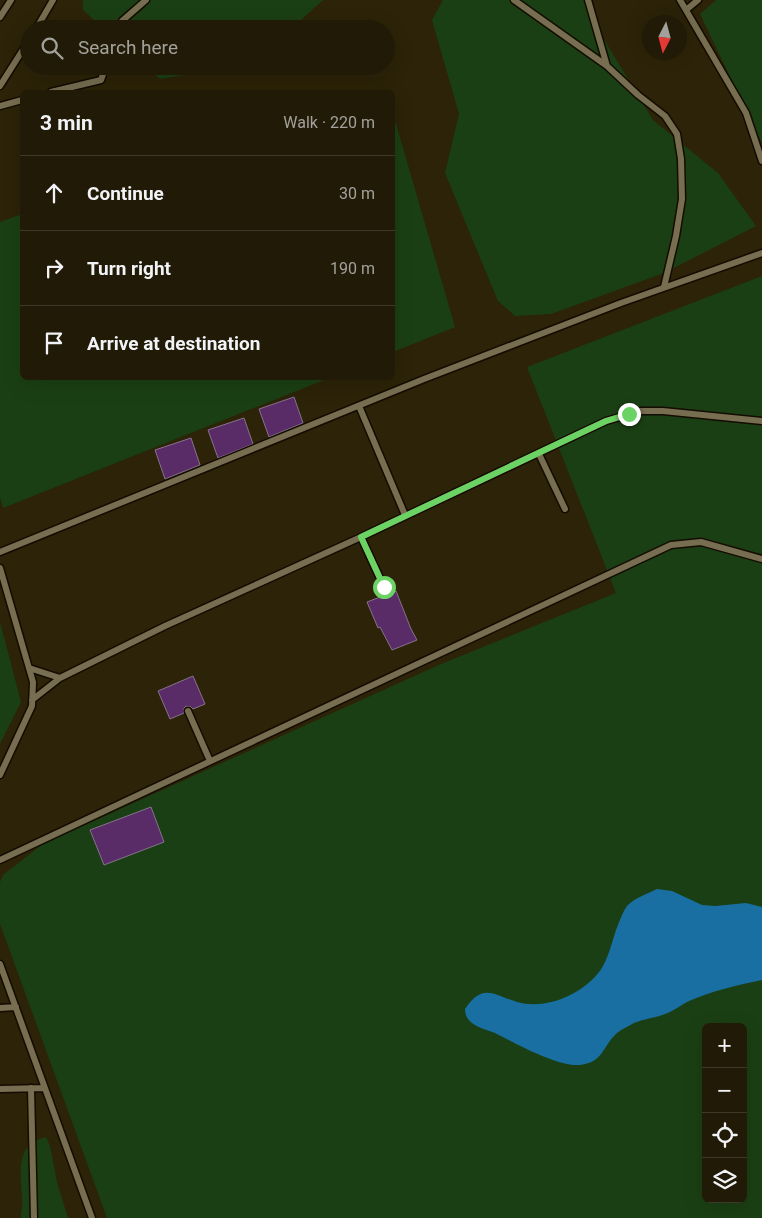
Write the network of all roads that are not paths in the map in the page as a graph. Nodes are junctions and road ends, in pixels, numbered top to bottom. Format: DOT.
graph roads {
  1 [pos="11,0"];
  2 [pos="53,0"];
  3 [pos="146,0"];
  4 [pos="514,0"];
  5 [pos="588,0"];
  6 [pos="680,0"];
  7 [pos="698,0"];
  8 [pos="686,10"];
  9 [pos="0,17"];
  10 [pos="41,20"];
  11 [pos="123,20"];
  12 [pos="20,54"];
  13 [pos="607,66"];
  14 [pos="103,75"];
  15 [pos="0,86"];
  16 [pos="59,90"];
  17 [pos="20,101"];
  18 [pos="0,106"];
  19 [pos="762,161"];
  20 [pos="762,253"];
  21 [pos="664,287"];
  22 [pos="358,406"];
  23 [pos="762,421"];
  24 [pos="539,454"];
  25 [pos="565,510"];
  26 [pos="405,516"];
  27 [pos="361,537"];
  28 [pos="0,552"];
  29 [pos="762,559"];
  30 [pos="0,568"];
  31 [pos="384,587"];
  32 [pos="29,668"];
  33 [pos="60,678"];
  34 [pos="32,700"];
  35 [pos="188,711"];
  36 [pos="210,761"];
  37 [pos="0,775"];
  38 [pos="0,860"];
  39 [pos="0,964"];
  40 [pos="16,1007"];
  41 [pos="0,1008"];
  42 [pos="31,1088"];
  43 [pos="45,1088"];
  44 [pos="0,1089"];
  45 [pos="34,1218"];
  46 [pos="92,1218"];
  1 -- 9 [label="lane"];
  2 -- 10 [label="lane"];
  3 -- 11 [label="lane"];
  4 -- 13 [label="lane"];
  5 -- 13 [label="lane"];
  6 -- 8 [label="lane"];
  7 -- 8 [label="lane"];
  8 -- 19 [label="lane"];
  12 -- 15 [label="lane"];
  13 -- 21 [label="lane"];
  14 -- 16 [label="lane"];
  17 -- 18 [label="lane"];
  20 -- 21 [label="lane"];
  21 -- 22 [label="lane"];
  22 -- 26 [label="lane"];
  22 -- 28 [label="lane"];
  23 -- 24 [label="lane"];
  24 -- 25 [label="lane"];
  24 -- 26 [label="lane"];
  26 -- 27 [label="lane"];
  27 -- 31 [label="lane"];
  27 -- 33 [label="lane"];
  29 -- 36 [label="lane"];
  30 -- 32 [label="lane"];
  32 -- 33 [label="lane"];
  32 -- 34 [label="lane"];
  33 -- 34 [label="lane"];
  34 -- 37 [label="lane"];
  35 -- 36 [label="lane"];
  36 -- 38 [label="lane"];
  39 -- 40 [label="lane"];
  40 -- 41 [label="lane"];
  40 -- 43 [label="lane"];
  42 -- 43 [label="lane"];
  42 -- 44 [label="lane"];
  42 -- 45 [label="lane"];
  43 -- 46 [label="lane"];
}
